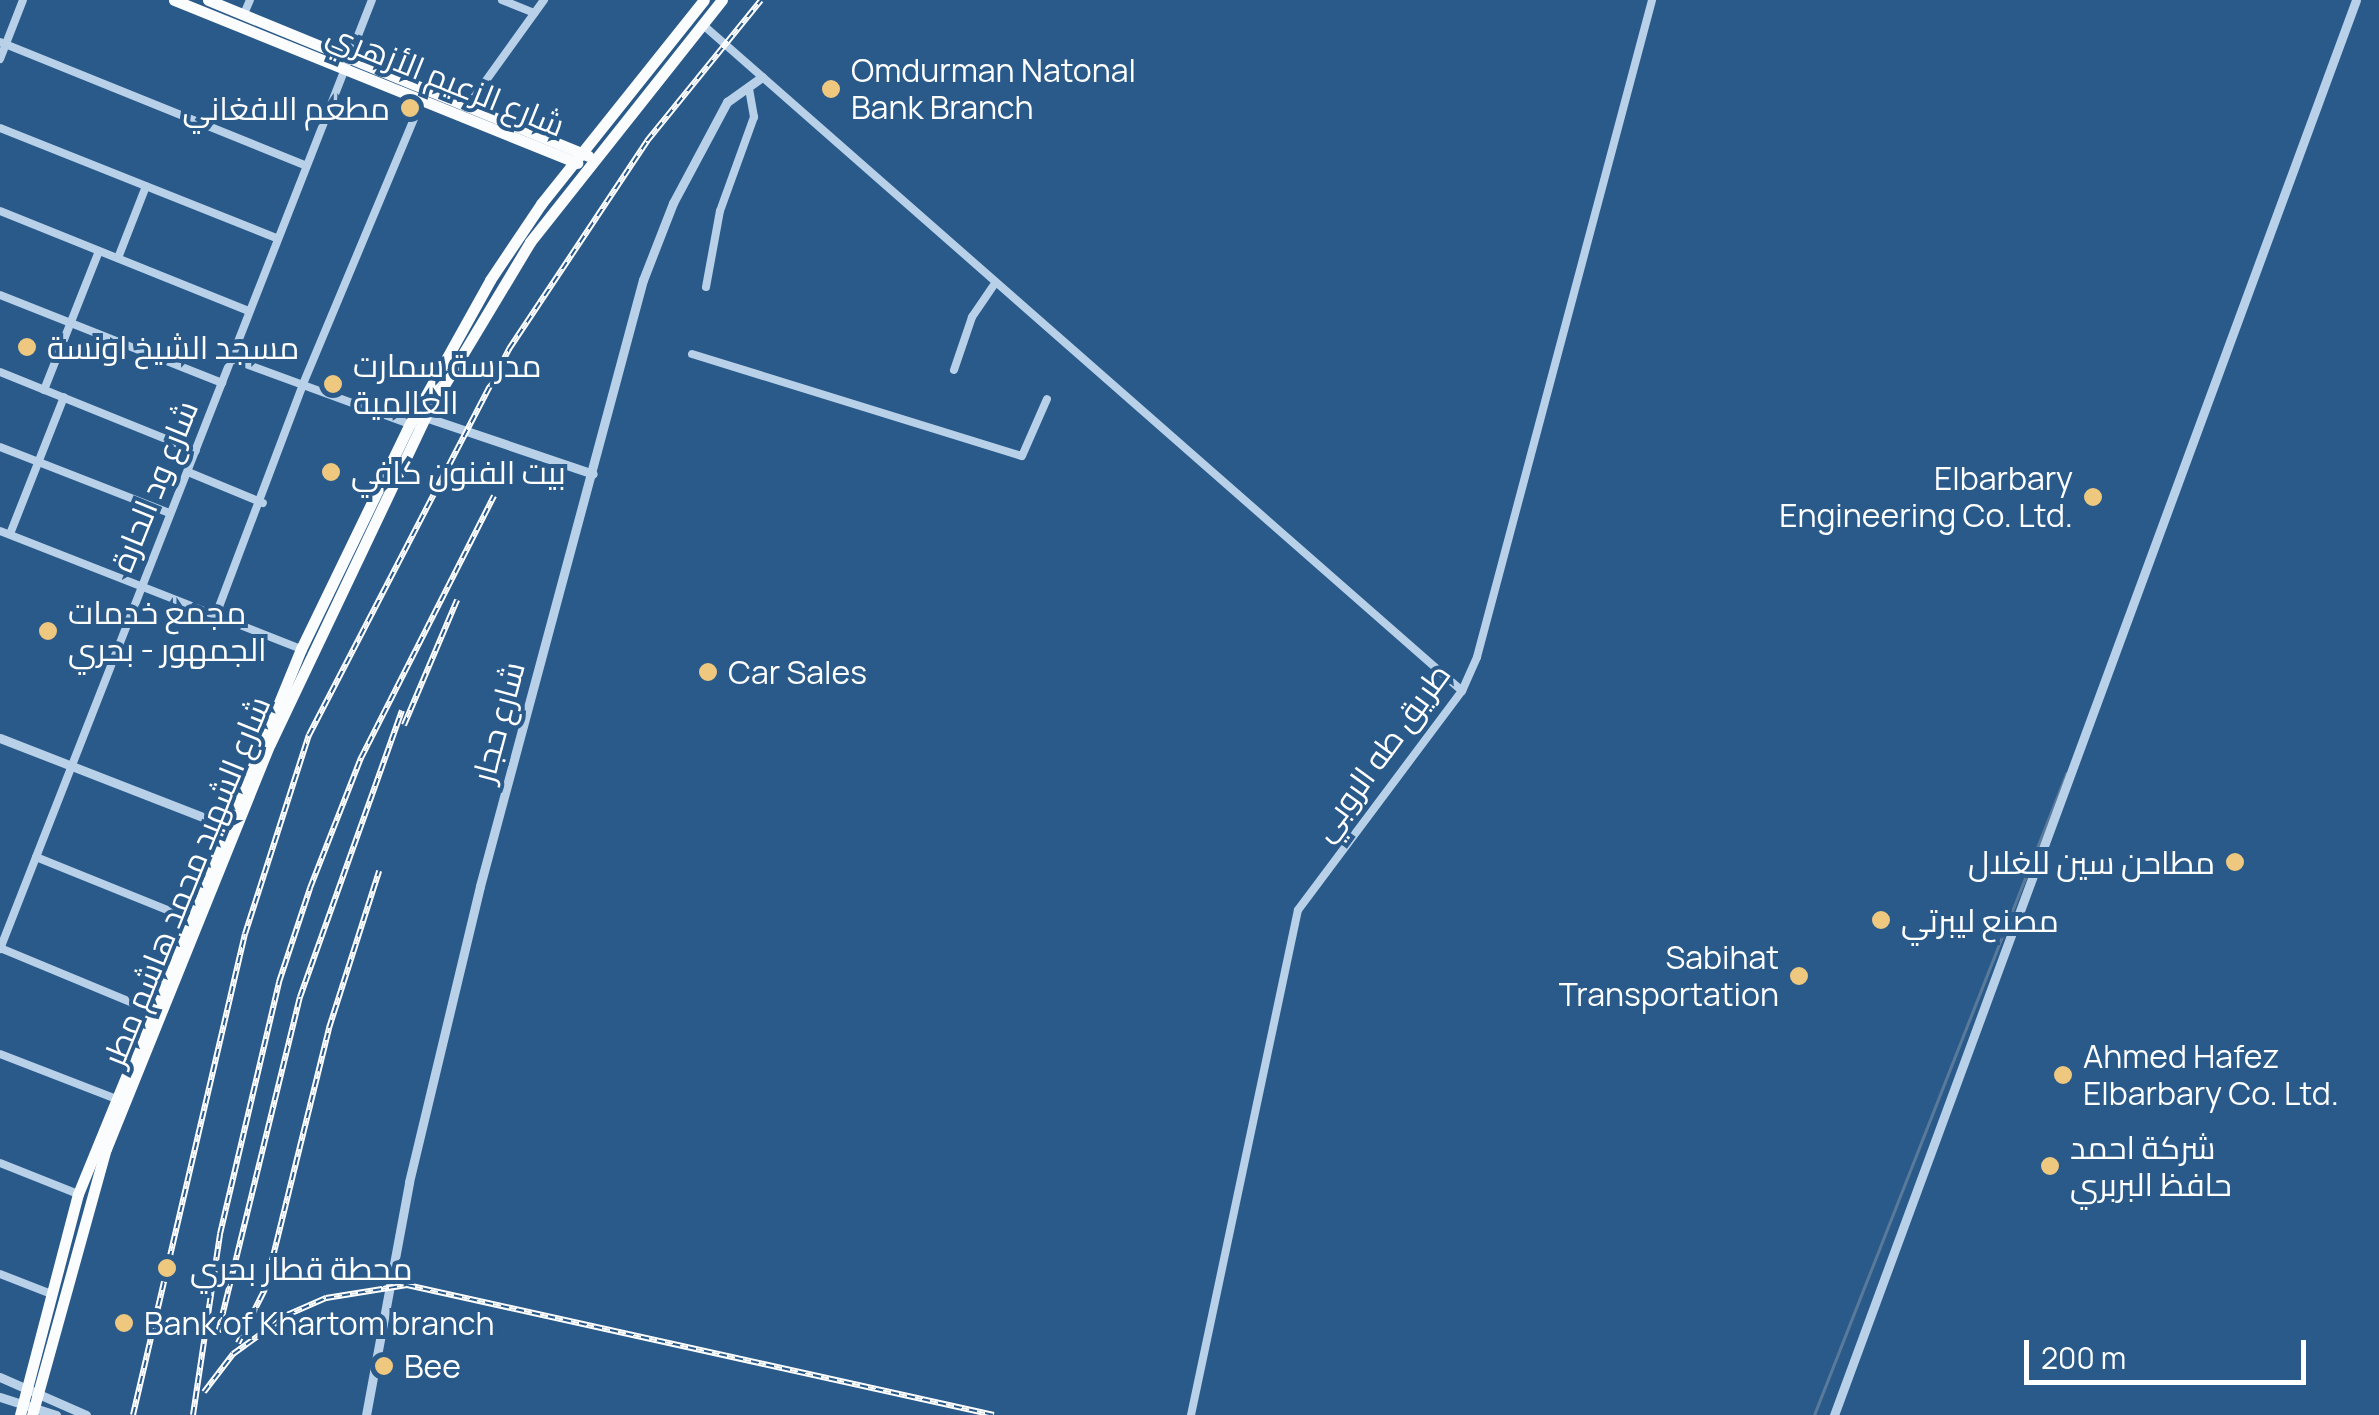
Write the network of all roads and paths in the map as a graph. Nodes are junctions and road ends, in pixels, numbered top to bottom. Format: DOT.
graph roads {
  1 [pos="24,0"];
  2 [pos="174,0"];
  3 [pos="208,0"];
  4 [pos="250,0"];
  5 [pos="372,0"];
  6 [pos="502,0"];
  7 [pos="544,0"];
  8 [pos="704,0"];
  9 [pos="722,0"];
  10 [pos="1652,0"];
  11 [pos="2356,0"];
  12 [pos="535,13"];
  13 [pos="244,14"];
  14 [pos="702,24"];
  15 [pos="3,44"];
  16 [pos="0,59"];
  17 [pos="347,63"];
  18 [pos="762,77"];
  19 [pos="749,89"];
  20 [pos="422,99"];
  21 [pos="467,107"];
  22 [pos="0,128"];
  23 [pos="583,160"];
  24 [pos="305,165"];
  25 [pos="146,186"];
  26 [pos="0,211"];
  27 [pos="277,238"];
  28 [pos="98,251"];
  29 [pos="118,258"];
  30 [pos="996,282"];
  31 [pos="706,287"];
  32 [pos="0,295"];
  33 [pos="249,311"];
  34 [pos="71,322"];
  35 [pos="692,354"];
  36 [pos="232,359"];
  37 [pos="954,370"];
  38 [pos="0,372"];
  39 [pos="222,382"];
  40 [pos="302,384"];
  41 [pos="44,390"];
  42 [pos="64,397"];
  43 [pos="1047,399"];
  44 [pos="425,418"];
  45 [pos="410,424"];
  46 [pos="0,447"];
  47 [pos="196,450"];
  48 [pos="38,462"];
  49 [pos="188,472"];
  50 [pos="593,474"];
  51 [pos="263,504"];
  52 [pos="167,512"];
  53 [pos="5,533"];
  54 [pos="140,586"];
  55 [pos="218,612"];
  56 [pos="301,649"];
  57 [pos="1462,691"];
  58 [pos="0,738"];
  59 [pos="70,765"];
  60 [pos="230,828"];
  61 [pos="36,857"];
  62 [pos="187,918"];
  63 [pos="0,948"];
  64 [pos="150,1010"];
  65 [pos="0,1054"];
  66 [pos="114,1098"];
  67 [pos="0,1163"];
  68 [pos="78,1194"];
  69 [pos="0,1274"];
  70 [pos="48,1294"];
  71 [pos="0,1377"];
  72 [pos="0,1397"];
  73 [pos="29,1403"];
  74 [pos="56,1415"];
  75 [pos="86,1415"];
  76 [pos="366,1415"];
  77 [pos="1191,1415"];
  78 [pos="1834,1415"];
  1 -- 15 [label="street"];
  2 -- 17 [label="main road, شارع الزعيم الأزهري"];
  3 -- 13 [label="main road, شارع الزعيم الأزهري"];
  4 -- 13 [label="street"];
  5 -- 17 [label="street, شارع ود الحارة"];
  6 -- 12 [label="street"];
  7 -- 12 [label="street"];
  8 -- 23 [label="main road, شارع الشهيد محمد هاشم مطر"];
  9 -- 14 [label="main road, شارع الشهيد محمد هاشم مطر"];
  10 -- 57 [label="street, طريق طه الروبي"];
  11 -- 78 [label="street"];
  12 -- 21 [label="street"];
  13 -- 17 [label="main road, شارع الزعيم الأزهري"];
  14 -- 18 [label="street"];
  14 -- 23 [label="main road, شارع الشهيد محمد هاشم مطر"];
  15 -- 16 [label="street"];
  15 -- 24 [label="street"];
  17 -- 20 [label="main road, شارع الزعيم الأزهري"];
  17 -- 21 [label="main road, شارع الزعيم الأزهري"];
  17 -- 24 [label="street, شارع ود الحارة"];
  18 -- 19 [label="street, شارع حجار"];
  18 -- 30 [label="street"];
  19 -- 31 [label="street"];
  19 -- 50 [label="street, شارع حجار"];
  20 -- 23 [label="main road, شارع الزعيم الأزهري"];
  20 -- 40 [label="street"];
  21 -- 23 [label="main road, شارع الزعيم الأزهري"];
  22 -- 25 [label="street"];
  23 -- 44 [label="main road, شارع الشهيد محمد هاشم مطر"];
  23 -- 45 [label="main road, شارع الشهيد محمد هاشم مطر"];
  24 -- 27 [label="street, شارع ود الحارة"];
  25 -- 27 [label="street"];
  25 -- 29 [label="street"];
  26 -- 28 [label="street"];
  27 -- 33 [label="street, شارع ود الحارة"];
  28 -- 29 [label="street"];
  28 -- 34 [label="street"];
  29 -- 33 [label="street"];
  30 -- 37 [label="street"];
  30 -- 57 [label="street"];
  32 -- 34 [label="street"];
  33 -- 36 [label="street, شارع ود الحارة"];
  34 -- 39 [label="street"];
  34 -- 41 [label="street"];
  35 -- 43 [label="street"];
  36 -- 39 [label="street, شارع ود الحارة"];
  36 -- 40 [label="street"];
  38 -- 41 [label="street"];
  39 -- 47 [label="street, شارع ود الحارة"];
  40 -- 45 [label="street"];
  40 -- 51 [label="street"];
  41 -- 42 [label="street"];
  42 -- 47 [label="street"];
  42 -- 48 [label="street"];
  44 -- 50 [label="street"];
  44 -- 60 [label="main road, شارع الشهيد محمد هاشم مطر"];
  45 -- 56 [label="main road, شارع الشهيد محمد هاشم مطر"];
  46 -- 48 [label="street"];
  47 -- 49 [label="street, شارع ود الحارة"];
  48 -- 52 [label="street"];
  48 -- 53 [label="street"];
  49 -- 51 [label="street"];
  49 -- 52 [label="street, شارع ود الحارة"];
  50 -- 76 [label="street, شارع حجار"];
  51 -- 55 [label="street"];
  52 -- 54 [label="street, شارع ود الحارة"];
  53 -- 54 [label="street"];
  54 -- 55 [label="street"];
  54 -- 59 [label="street, شارع ود الحارة"];
  55 -- 56 [label="street"];
  56 -- 60 [label="main road, شارع الشهيد محمد هاشم مطر"];
  57 -- 77 [label="street, طريق طه الروبي"];
  58 -- 59 [label="street"];
  59 -- 60 [label="street"];
  59 -- 61 [label="street, شارع ود الحارة"];
  60 -- 62 [label="main road, شارع الشهيد محمد هاشم مطر"];
  60 -- 73 [label="main road, شارع الشهيد محمد هاشم مطر"];
  61 -- 62 [label="street"];
  61 -- 63 [label="street, شارع ود الحارة"];
  62 -- 64 [label="main road, شارع الشهيد محمد هاشم مطر"];
  63 -- 64 [label="street"];
  64 -- 66 [label="main road, شارع الشهيد محمد هاشم مطر"];
  65 -- 66 [label="street"];
  66 -- 68 [label="main road, شارع الشهيد محمد هاشم مطر"];
  67 -- 68 [label="street"];
  68 -- 70 [label="main road, شارع الشهيد محمد هاشم مطر"];
  69 -- 70 [label="street"];
  70 -- 73 [label="main road, شارع الشهيد محمد هاشم مطر"];
  71 -- 73 [label="street"];
  72 -- 73 [label="street"];
  73 -- 74 [label="street"];
  73 -- 75 [label="street"];
}
